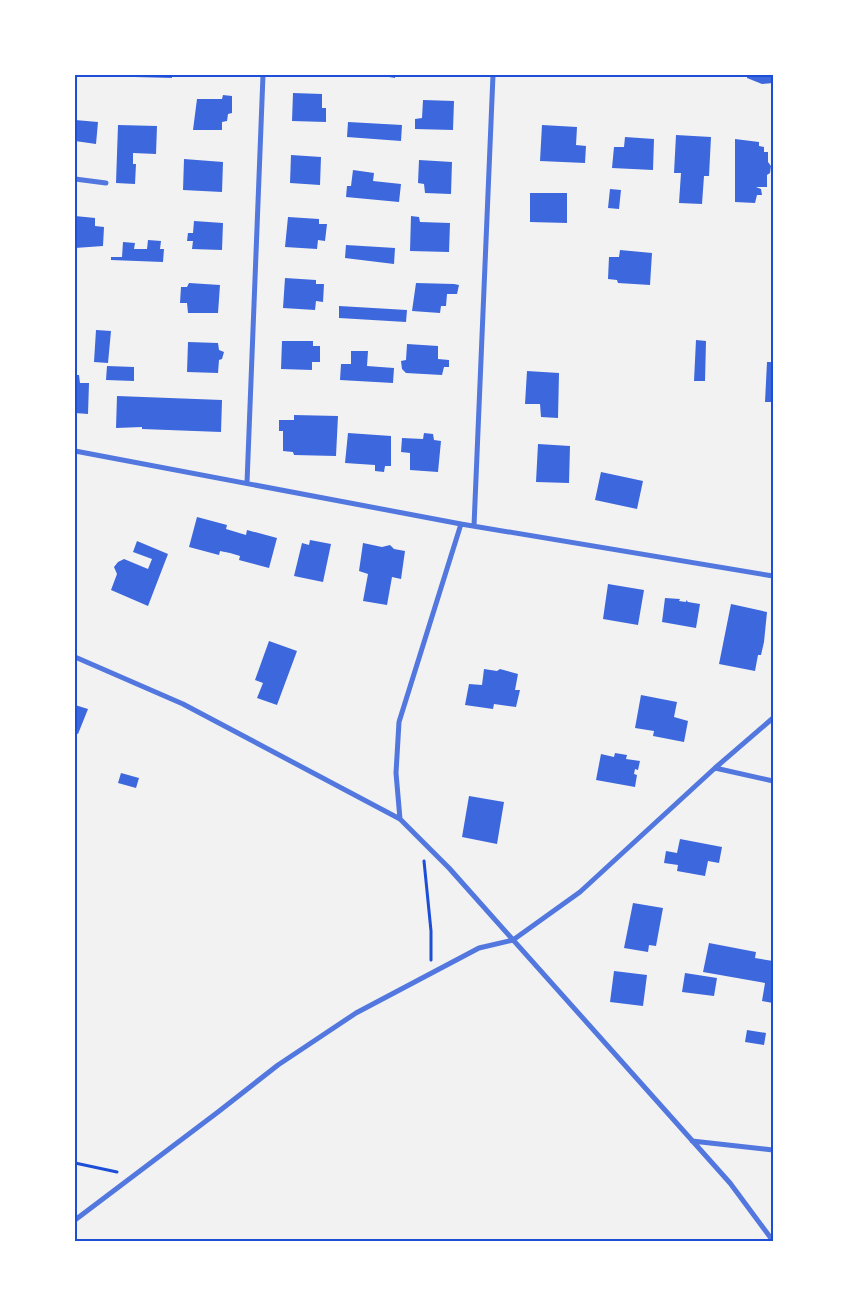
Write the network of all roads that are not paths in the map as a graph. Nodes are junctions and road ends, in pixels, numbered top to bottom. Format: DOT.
graph roads {
  1 [pos="263,75"];
  2 [pos="493,75"];
  3 [pos="75,180"];
  4 [pos="106,182"];
  5 [pos="75,451"];
  6 [pos="247,483"];
  7 [pos="460,524"];
  8 [pos="474,526"];
  9 [pos="773,576"];
  10 [pos="75,657"];
  11 [pos="773,718"];
  12 [pos="715,768"];
  13 [pos="773,781"];
  14 [pos="400,819"];
  15 [pos="513,940"];
  16 [pos="692,1141"];
  17 [pos="773,1150"];
  18 [pos="75,1220"];
  19 [pos="772,1241"];
  1 -- 6 [label="street"];
  2 -- 8 [label="street"];
  3 -- 4 [label="street"];
  5 -- 6 [label="street"];
  6 -- 7 [label="street"];
  7 -- 8 [label="street"];
  7 -- 14 [label="street"];
  8 -- 9 [label="street"];
  10 -- 14 [label="street"];
  11 -- 12 [label="street"];
  12 -- 13 [label="street"];
  12 -- 15 [label="street"];
  14 -- 15 [label="street"];
  15 -- 16 [label="street"];
  15 -- 18 [label="street"];
  16 -- 17 [label="street"];
  16 -- 19 [label="street"];
}
